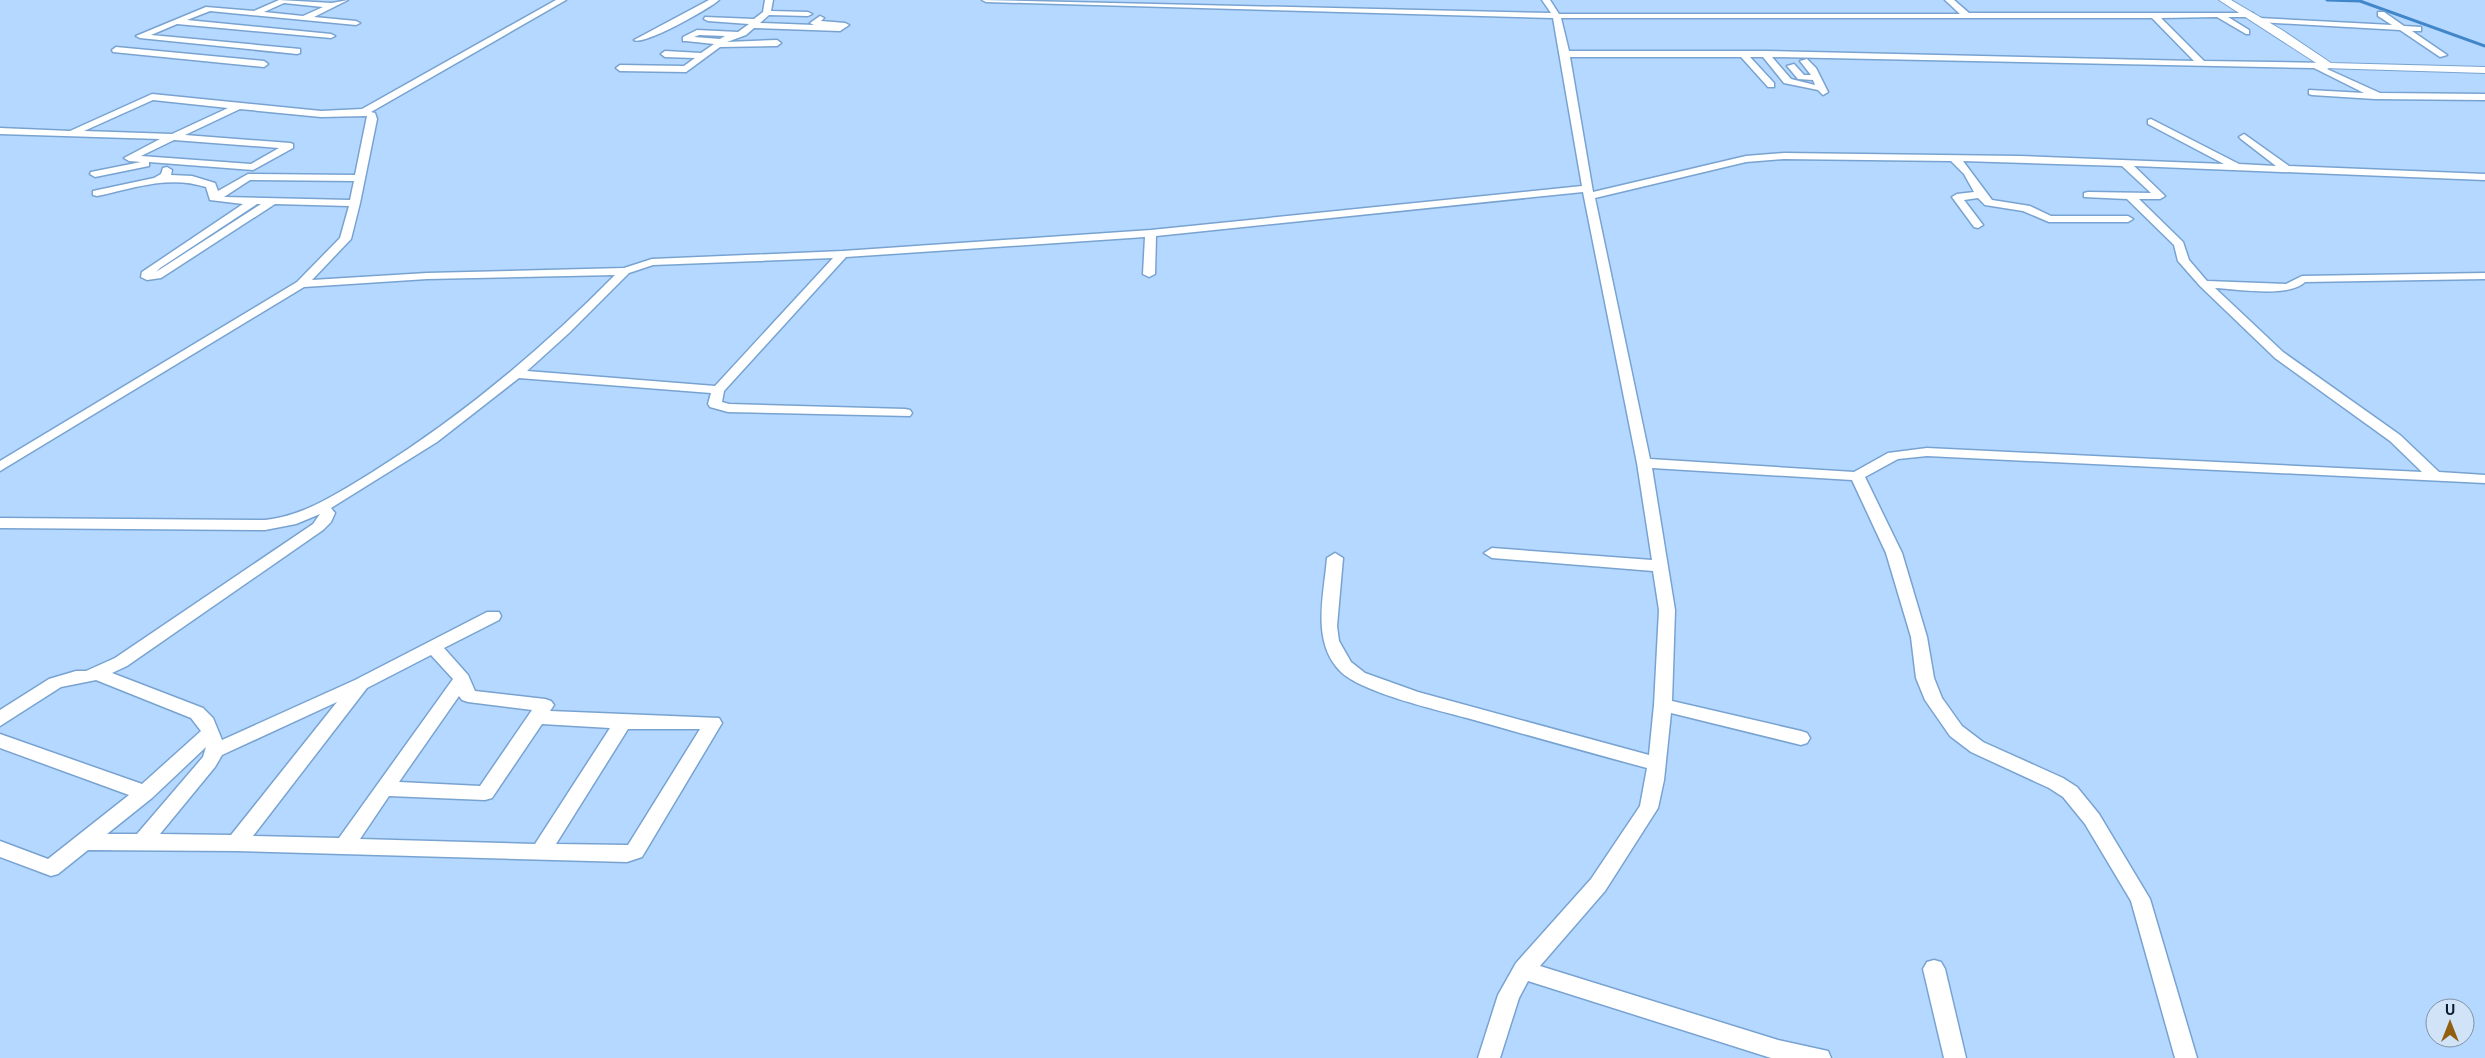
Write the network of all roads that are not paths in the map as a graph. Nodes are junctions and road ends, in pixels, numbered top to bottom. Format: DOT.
graph roads {
  1 [pos="344,0"];
  2 [pos="562,0"];
  3 [pos="715,0"];
  4 [pos="769,0"];
  5 [pos="986,0"];
  6 [pos="1342,0"];
  7 [pos="1546,0"];
  8 [pos="1949,0"];
  9 [pos="2224,0"];
  10 [pos="1147,3"];
  11 [pos="333,5"];
  12 [pos="1342,11"];
  13 [pos="255,12"];
  14 [pos="767,13"];
  15 [pos="808,14"];
  16 [pos="2381,14"];
  17 [pos="1556,16"];
  18 [pos="1967,16"];
  19 [pos="2154,16"];
  20 [pos="2220,16"];
  21 [pos="306,17"];
  22 [pos="2254,18"];
  23 [pos="708,19"];
  24 [pos="172,22"];
  25 [pos="356,23"];
  26 [pos="754,23"];
  27 [pos="814,23"];
  28 [pos="2358,25"];
  29 [pos="2402,28"];
  30 [pos="2418,29"];
  31 [pos="276,31"];
  32 [pos="656,32"];
  33 [pos="2246,32"];
  34 [pos="736,34"];
  35 [pos="681,35"];
  36 [pos="331,36"];
  37 [pos="2372,36"];
  38 [pos="638,40"];
  39 [pos="777,43"];
  40 [pos="720,44"];
  41 [pos="242,46"];
  42 [pos="116,50"];
  43 [pos="297,51"];
  44 [pos="2214,52"];
  45 [pos="665,54"];
  46 [pos="1565,54"];
  47 [pos="1743,54"];
  48 [pos="1765,54"];
  49 [pos="2443,55"];
  50 [pos="703,56"];
  51 [pos="211,60"];
  52 [pos="1804,62"];
  53 [pos="264,64"];
  54 [pos="2202,64"];
  55 [pos="2229,65"];
  56 [pos="1791,66"];
  57 [pos="2316,66"];
  58 [pos="2328,66"];
  59 [pos="620,68"];
  60 [pos="2485,70"];
  61 [pos="1818,78"];
  62 [pos="1771,85"];
  63 [pos="2312,92"];
  64 [pos="2378,96"];
  65 [pos="2485,97"];
  66 [pos="239,106"];
  67 [pos="364,112"];
  68 [pos="2151,122"];
  69 [pos="0,131"];
  70 [pos="70,134"];
  71 [pos="173,137"];
  72 [pos="2244,137"];
  73 [pos="1954,158"];
  74 [pos="2019,159"];
  75 [pos="164,161"];
  76 [pos="2126,164"];
  77 [pos="253,167"];
  78 [pos="2238,167"];
  79 [pos="2028,168"];
  80 [pos="2286,168"];
  81 [pos="95,174"];
  82 [pos="2485,177"];
  83 [pos="164,178"];
  84 [pos="359,178"];
  85 [pos="1588,192"];
  86 [pos="97,193"];
  87 [pos="214,195"];
  88 [pos="1980,195"];
  89 [pos="2088,195"];
  90 [pos="2131,197"];
  91 [pos="253,202"];
  92 [pos="271,202"];
  93 [pos="355,203"];
  94 [pos="2128,219"];
  95 [pos="1978,225"];
  96 [pos="1151,233"];
  97 [pos="843,254"];
  98 [pos="625,271"];
  99 [pos="1149,274"];
  100 [pos="2485,276"];
  101 [pos="301,284"];
  102 [pos="2204,284"];
  103 [pos="516,374"];
  104 [pos="718,390"];
  105 [pos="905,413"];
  106 [pos="1644,463"];
  107 [pos="0,466"];
  108 [pos="1857,476"];
  109 [pos="2436,477"];
  110 [pos="2485,479"];
  111 [pos="322,508"];
  112 [pos="0,523"];
  113 [pos="1492,553"];
  114 [pos="1335,558"];
  115 [pos="1660,566"];
  116 [pos="493,616"];
  117 [pos="433,647"];
  118 [pos="98,674"];
  119 [pos="462,679"];
  120 [pos="361,684"];
  121 [pos="1662,705"];
  122 [pos="537,717"];
  123 [pos="0,719"];
  124 [pos="623,722"];
  125 [pos="1801,738"];
  126 [pos="0,741"];
  127 [pos="213,742"];
  128 [pos="1657,764"];
  129 [pos="384,790"];
  130 [pos="145,793"];
  131 [pos="84,842"];
  132 [pos="142,842"];
  133 [pos="236,843"];
  134 [pos="345,845"];
  135 [pos="0,849"];
  136 [pos="540,851"];
  137 [pos="1934,969"];
  138 [pos="1522,970"];
  139 [pos="1489,1058"];
  140 [pos="1820,1058"];
  141 [pos="1955,1058"];
  142 [pos="2186,1058"];
  1 -- 11 [label="street"];
  2 -- 67 [label="street"];
  3 -- 32 [label="street"];
  4 -- 14 [label="street"];
  5 -- 10 [label="street"];
  6 -- 12 [label="street"];
  7 -- 17 [label="street"];
  8 -- 18 [label="street"];
  9 -- 22 [label="street"];
  10 -- 12 [label="street"];
  11 -- 13 [label="street"];
  11 -- 21 [label="street"];
  12 -- 17 [label="street"];
  13 -- 21 [label="street"];
  13 -- 24 [label="street"];
  14 -- 15 [label="street"];
  14 -- 26 [label="street"];
  16 -- 29 [label="street"];
  17 -- 18 [label="street"];
  17 -- 46 [label="street"];
  18 -- 19 [label="street"];
  19 -- 20 [label="street"];
  19 -- 54 [label="street"];
  20 -- 22 [label="street"];
  20 -- 33 [label="street"];
  21 -- 25 [label="street"];
  21 -- 31 [label="street"];
  22 -- 28 [label="street"];
  22 -- 58 [label="street"];
  23 -- 26 [label="street"];
  24 -- 31 [label="street"];
  24 -- 41 [label="street"];
  26 -- 27 [label="street"];
  26 -- 34 [label="street"];
  28 -- 29 [label="street"];
  28 -- 37 [label="street"];
  29 -- 30 [label="street"];
  29 -- 49 [label="street"];
  31 -- 36 [label="street"];
  31 -- 41 [label="street"];
  32 -- 35 [label="street"];
  32 -- 38 [label="street"];
  34 -- 35 [label="street"];
  34 -- 40 [label="street"];
  35 -- 40 [label="street"];
  39 -- 40 [label="street"];
  40 -- 50 [label="street"];
  41 -- 43 [label="street"];
  41 -- 51 [label="street"];
  42 -- 51 [label="street"];
  44 -- 55 [label="street"];
  45 -- 50 [label="street"];
  46 -- 47 [label="street"];
  46 -- 85 [label="street"];
  47 -- 48 [label="street"];
  47 -- 62 [label="street"];
  48 -- 54 [label="street"];
  48 -- 61 [label="street"];
  50 -- 59 [label="street"];
  51 -- 53 [label="street"];
  52 -- 61 [label="street"];
  54 -- 55 [label="street"];
  55 -- 57 [label="street"];
  56 -- 61 [label="street"];
  57 -- 58 [label="street"];
  57 -- 64 [label="street"];
  58 -- 60 [label="street"];
  63 -- 64 [label="street"];
  64 -- 65 [label="street"];
  66 -- 67 [label="street"];
  66 -- 70 [label="street"];
  66 -- 71 [label="street"];
  67 -- 84 [label="street"];
  68 -- 78 [label="street"];
  69 -- 70 [label="street"];
  70 -- 71 [label="street"];
  71 -- 75 [label="street"];
  71 -- 77 [label="street"];
  72 -- 80 [label="street"];
  73 -- 74 [label="street"];
  73 -- 85 [label="street"];
  73 -- 88 [label="street"];
  74 -- 76 [label="street"];
  74 -- 79 [label="street"];
  75 -- 77 [label="street"];
  75 -- 81 [label="street"];
  75 -- 83 [label="street"];
  76 -- 78 [label="street"];
  76 -- 90 [label="street"];
  77 -- 87 [label="street"];
  78 -- 80 [label="street"];
  80 -- 82 [label="street"];
  83 -- 86 [label="street"];
  83 -- 87 [label="street"];
  84 -- 87 [label="street"];
  84 -- 93 [label="street"];
  85 -- 96 [label="street"];
  85 -- 106 [label="street"];
  87 -- 91 [label="street"];
  88 -- 94 [label="street"];
  88 -- 95 [label="street"];
  89 -- 90 [label="street"];
  90 -- 102 [label="street"];
  91 -- 92 [label="street"];
  91 -- 92 [label="street"];
  92 -- 93 [label="street"];
  93 -- 101 [label="street"];
  96 -- 97 [label="street"];
  96 -- 99 [label="street"];
  97 -- 98 [label="street"];
  97 -- 104 [label="street"];
  98 -- 101 [label="street"];
  98 -- 103 [label="street"];
  100 -- 102 [label="street"];
  101 -- 107 [label="street"];
  102 -- 109 [label="street"];
  103 -- 104 [label="street"];
  103 -- 111 [label="street"];
  104 -- 105 [label="street"];
  106 -- 108 [label="street"];
  106 -- 115 [label="street"];
  108 -- 109 [label="street"];
  108 -- 142 [label="street"];
  109 -- 110 [label="street"];
  111 -- 112 [label="street"];
  111 -- 118 [label="street"];
  113 -- 115 [label="street"];
  114 -- 128 [label="street"];
  115 -- 121 [label="street"];
  116 -- 117 [label="street"];
  117 -- 119 [label="street"];
  117 -- 120 [label="street"];
  118 -- 123 [label="street"];
  118 -- 127 [label="street"];
  119 -- 122 [label="street"];
  119 -- 129 [label="street"];
  120 -- 127 [label="street"];
  120 -- 133 [label="street"];
  121 -- 125 [label="street"];
  121 -- 128 [label="street"];
  122 -- 124 [label="street"];
  122 -- 129 [label="street"];
  124 -- 136 [label="street"];
  124 -- 136 [label="street"];
  126 -- 130 [label="street"];
  127 -- 130 [label="street"];
  127 -- 132 [label="street"];
  128 -- 138 [label="street"];
  129 -- 134 [label="street"];
  130 -- 131 [label="street"];
  131 -- 132 [label="street"];
  131 -- 135 [label="street"];
  132 -- 133 [label="street"];
  133 -- 134 [label="street"];
  134 -- 136 [label="street"];
  137 -- 141 [label="street"];
  138 -- 139 [label="street"];
  138 -- 140 [label="street"];
}
